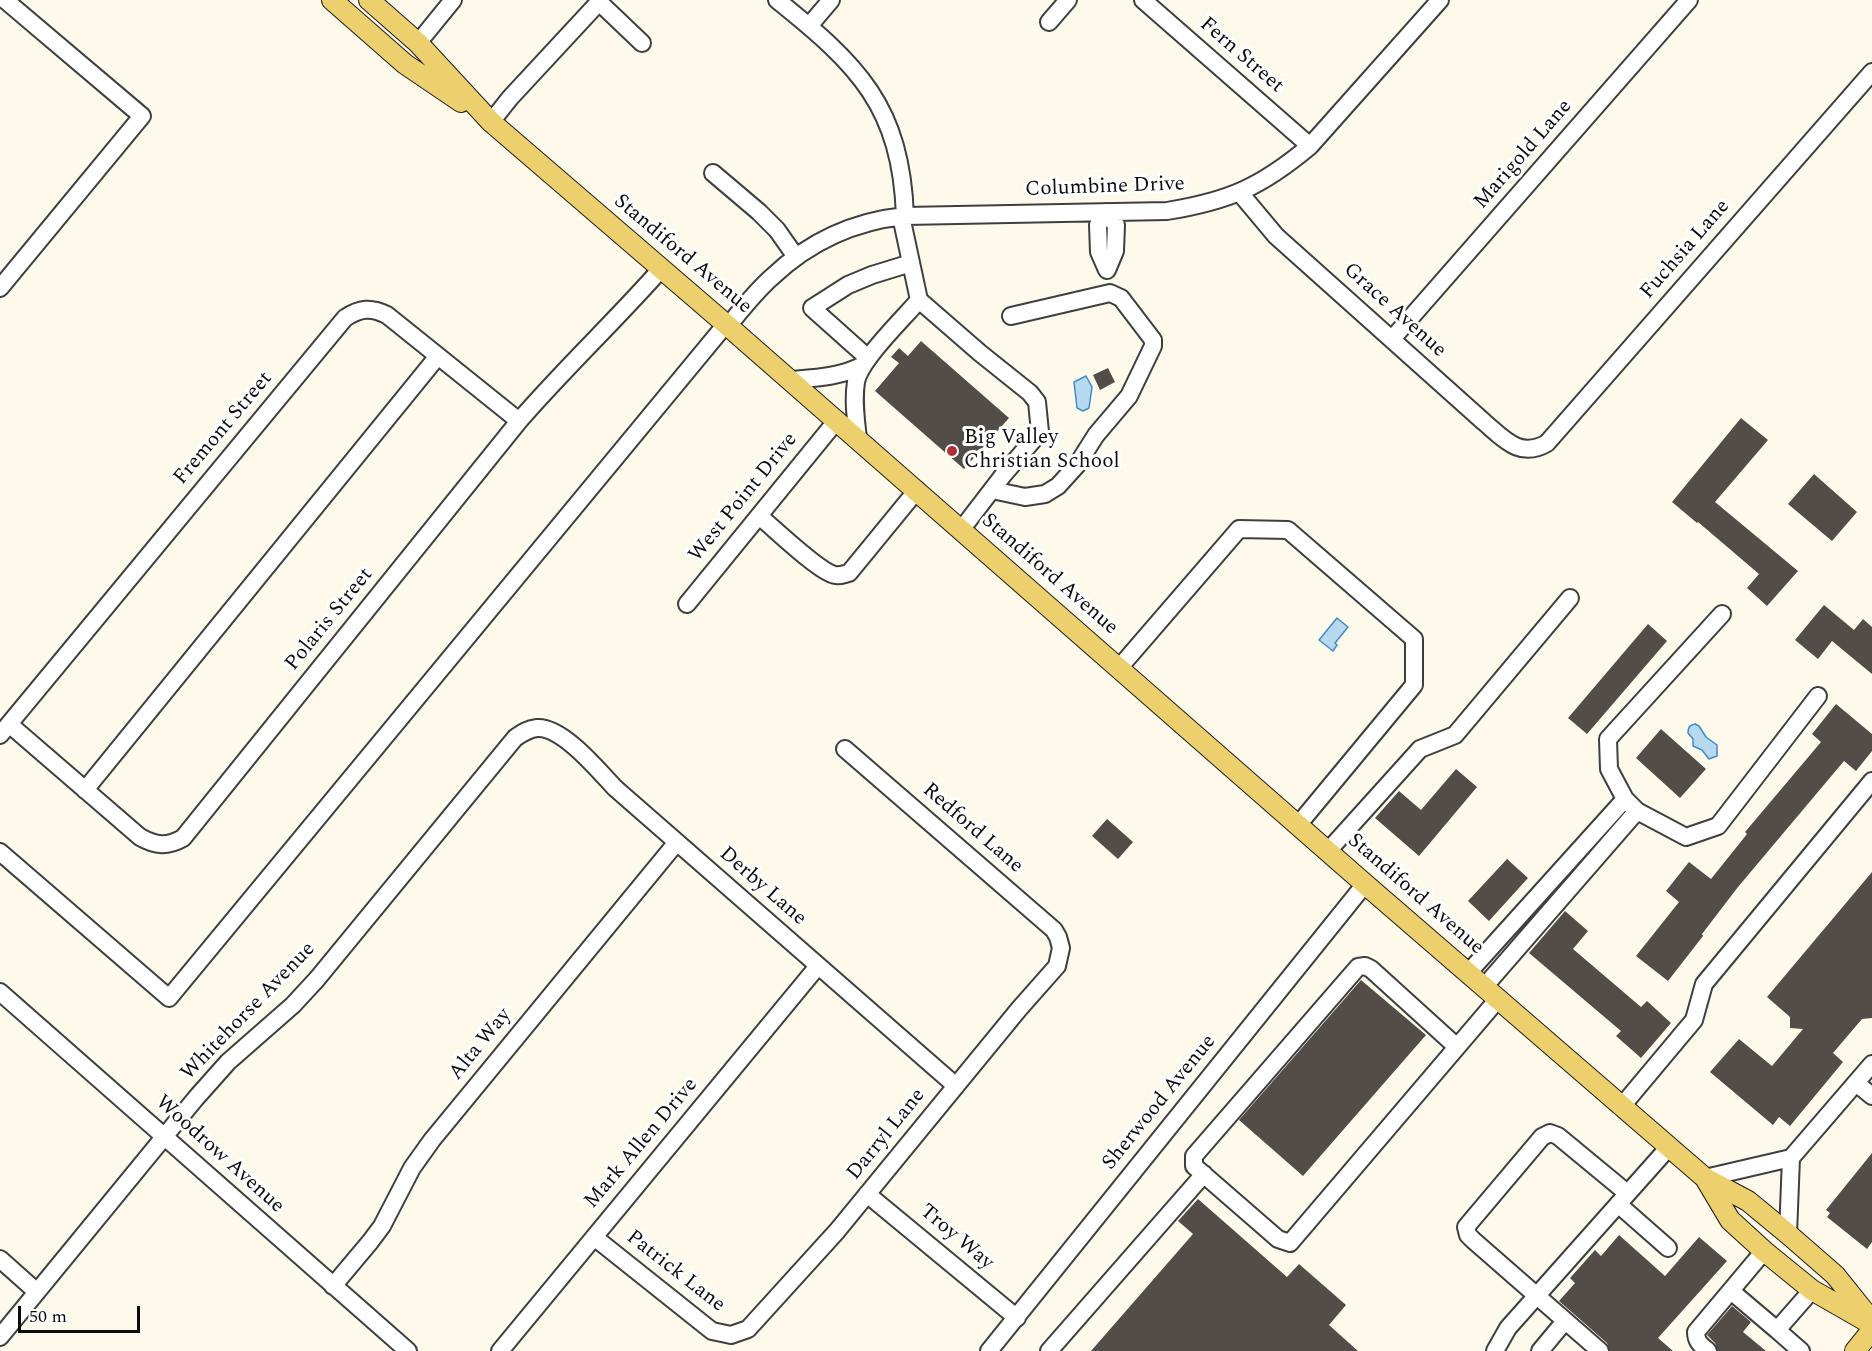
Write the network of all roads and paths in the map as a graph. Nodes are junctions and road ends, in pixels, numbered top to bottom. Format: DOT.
graph roads {
  1 [pos="5,0"];
  2 [pos="332,0"];
  3 [pos="369,0"];
  4 [pos="453,0"];
  5 [pos="777,0"];
  6 [pos="831,0"];
  7 [pos="1068,0"];
  8 [pos="1143,0"];
  9 [pos="1689,0"];
  10 [pos="1431,3"];
  11 [pos="1049,22"];
  12 [pos="809,26"];
  13 [pos="418,43"];
  14 [pos="642,43"];
  15 [pos="1872,72"];
  16 [pos="491,122"];
  17 [pos="1310,146"];
  18 [pos="713,173"];
  19 [pos="1240,192"];
  20 [pos="1106,212"];
  21 [pos="903,216"];
  22 [pos="796,256"];
  23 [pos="911,263"];
  24 [pos="661,269"];
  25 [pos="0,288"];
  26 [pos="1110,293"];
  27 [pos="919,300"];
  28 [pos="1011,316"];
  29 [pos="727,325"];
  30 [pos="1392,339"];
  31 [pos="438,356"];
  32 [pos="866,361"];
  33 [pos="790,380"];
  34 [pos="837,420"];
  35 [pos="519,421"];
  36 [pos="858,439"];
  37 [pos="1529,449"];
  38 [pos="917,490"];
  39 [pos="992,490"];
  40 [pos="759,516"];
  41 [pos="962,530"];
  42 [pos="1570,598"];
  43 [pos="687,604"];
  44 [pos="1722,614"];
  45 [pos="1119,668"];
  46 [pos="1818,696"];
  47 [pos="536,728"];
  48 [pos="4,729"];
  49 [pos="846,749"];
  50 [pos="1872,781"];
  51 [pos="85,790"];
  52 [pos="1631,805"];
  53 [pos="1298,825"];
  54 [pos="677,842"];
  55 [pos="1328,851"];
  56 [pos="0,852"];
  57 [pos="1365,884"];
  58 [pos="1061,948"];
  59 [pos="818,966"];
  60 [pos="1468,973"];
  61 [pos="0,992"];
  62 [pos="1491,993"];
  63 [pos="1457,1047"];
  64 [pos="1872,1064"];
  65 [pos="1856,1083"];
  66 [pos="956,1086"];
  67 [pos="1872,1096"];
  68 [pos="1622,1106"];
  69 [pos="165,1136"];
  70 [pos="1668,1147"];
  71 [pos="1791,1158"];
  72 [pos="1204,1174"];
  73 [pos="1705,1178"];
  74 [pos="867,1194"];
  75 [pos="1623,1198"];
  76 [pos="1788,1234"];
  77 [pos="594,1237"];
  78 [pos="1668,1248"];
  79 [pos="1764,1251"];
  80 [pos="0,1259"];
  81 [pos="333,1286"];
  82 [pos="1812,1290"];
  83 [pos="1731,1291"];
  84 [pos="37,1292"];
  85 [pos="1536,1296"];
  86 [pos="1017,1318"];
  87 [pos="1565,1321"];
  88 [pos="1872,1323"];
  89 [pos="1872,1330"];
  90 [pos="731,1335"];
  91 [pos="0,1337"];
  92 [pos="1788,1343"];
  93 [pos="408,1351"];
  94 [pos="500,1351"];
  95 [pos="989,1351"];
  96 [pos="1048,1351"];
  97 [pos="1495,1351"];
  98 [pos="1540,1351"];
  99 [pos="1600,1351"];
  100 [pos="1708,1351"];
  101 [pos="1855,1351"];
  1 -- 25 [label="street"];
  2 -- 16 [label="main road"];
  3 -- 13 [label="main road, Standiford Avenue"];
  4 -- 13 [label="street"];
  5 -- 12 [label="street"];
  6 -- 12 [label="street"];
  7 -- 11 [label="street"];
  8 -- 17 [label="street, Fern Street"];
  9 -- 30 [label="street, Marigold Lane"];
  10 -- 17 [label="street, Columbine Drive"];
  12 -- 21 [label="street"];
  13 -- 16 [label="main road, Standiford Avenue"];
  14 -- 16 [label="street"];
  15 -- 37 [label="street, Fuchsia Lane"];
  16 -- 24 [label="main road, Standiford Avenue"];
  17 -- 19 [label="street, Columbine Drive"];
  18 -- 22 [label="street"];
  19 -- 20 [label="street, Columbine Drive"];
  19 -- 30 [label="street, Grace Avenue"];
  20 -- 21 [label="street, Columbine Drive"];
  20 -- 26 [label="street"];
  21 -- 22 [label="street, Columbine Drive"];
  21 -- 23 [label="street"];
  22 -- 29 [label="street, Columbine Drive"];
  23 -- 27 [label="street"];
  23 -- 32 [label="street"];
  24 -- 29 [label="main road, Standiford Avenue"];
  24 -- 35 [label="street, Polaris Street"];
  26 -- 28 [label="street"];
  26 -- 39 [label="street"];
  27 -- 32 [label="street"];
  27 -- 39 [label="street"];
  29 -- 33 [label="main road, Standiford Avenue"];
  29 -- 56 [label="street, Columbine Drive"];
  30 -- 37 [label="street, Grace Avenue"];
  31 -- 35 [label="street, Fremont Street"];
  31 -- 48 [label="street, Fremont Street"];
  31 -- 51 [label="street"];
  32 -- 33 [label="street"];
  32 -- 36 [label="street"];
  33 -- 34 [label="main road, Standiford Avenue"];
  34 -- 36 [label="main road, Standiford Avenue"];
  34 -- 40 [label="street, West Point Drive"];
  35 -- 51 [label="street, Polaris Street"];
  36 -- 38 [label="main road, Standiford Avenue"];
  38 -- 40 [label="street"];
  38 -- 41 [label="main road, Standiford Avenue"];
  39 -- 41 [label="street"];
  40 -- 43 [label="street, West Point Drive"];
  41 -- 45 [label="main road, Standiford Avenue"];
  42 -- 55 [label="street"];
  44 -- 52 [label="street"];
  45 -- 53 [label="main road, Standiford Avenue"];
  45 -- 53 [label="street"];
  46 -- 52 [label="street"];
  47 -- 54 [label="street, Derby Lane"];
  47 -- 69 [label="street, Whitehorse Avenue"];
  48 -- 51 [label="street, Polaris Street"];
  49 -- 58 [label="street, Redford Lane"];
  50 -- 68 [label="street"];
  52 -- 60 [label="street"];
  52 -- 62 [label="street"];
  53 -- 55 [label="main road, Standiford Avenue"];
  54 -- 59 [label="street, Derby Lane"];
  54 -- 81 [label="street, Alta Way"];
  55 -- 57 [label="main road, Standiford Avenue"];
  57 -- 60 [label="main road, Standiford Avenue"];
  57 -- 86 [label="street, Sherwood Avenue"];
  58 -- 66 [label="street, Darryl Lane"];
  59 -- 66 [label="street, Derby Lane"];
  59 -- 77 [label="street, Mark Allen Drive"];
  60 -- 62 [label="main road, Standiford Avenue"];
  61 -- 69 [label="street, Woodrow Avenue"];
  62 -- 63 [label="street"];
  62 -- 68 [label="main road, Standiford Avenue"];
  63 -- 72 [label="street"];
  63 -- 72 [label="street"];
  64 -- 65 [label="street"];
  65 -- 67 [label="street"];
  65 -- 71 [label="street"];
  66 -- 74 [label="street, Darryl Lane"];
  68 -- 70 [label="main road, Standiford Avenue"];
  69 -- 81 [label="street, Woodrow Avenue"];
  69 -- 84 [label="street, Whitehorse Avenue"];
  70 -- 73 [label="main road, Standiford Avenue"];
  70 -- 75 [label="street"];
  71 -- 73 [label="street"];
  71 -- 76 [label="street"];
  72 -- 96 [label="street"];
  73 -- 76 [label="main road, Standiford Avenue"];
  73 -- 79 [label="main road, Standiford Avenue"];
  74 -- 86 [label="street, Troy Way"];
  74 -- 90 [label="street, Darryl Lane"];
  75 -- 78 [label="street"];
  75 -- 85 [label="street"];
  75 -- 85 [label="street"];
  76 -- 88 [label="main road, Standiford Avenue"];
  77 -- 90 [label="street, Patrick Lane"];
  77 -- 94 [label="street, Mark Allen Drive"];
  79 -- 82 [label="main road, Standiford Avenue"];
  79 -- 83 [label="street"];
  80 -- 84 [label="street"];
  81 -- 93 [label="street, Woodrow Avenue"];
  82 -- 88 [label="main road, Standiford Avenue"];
  82 -- 92 [label="street"];
  83 -- 92 [label="street"];
  83 -- 100 [label="street"];
  84 -- 91 [label="street, Whitehorse Avenue"];
  85 -- 87 [label="street"];
  85 -- 97 [label="street"];
  86 -- 95 [label="street, Sherwood Avenue"];
  87 -- 98 [label="street"];
  87 -- 99 [label="street"];
  89 -- 101 [label="main road"];
}
